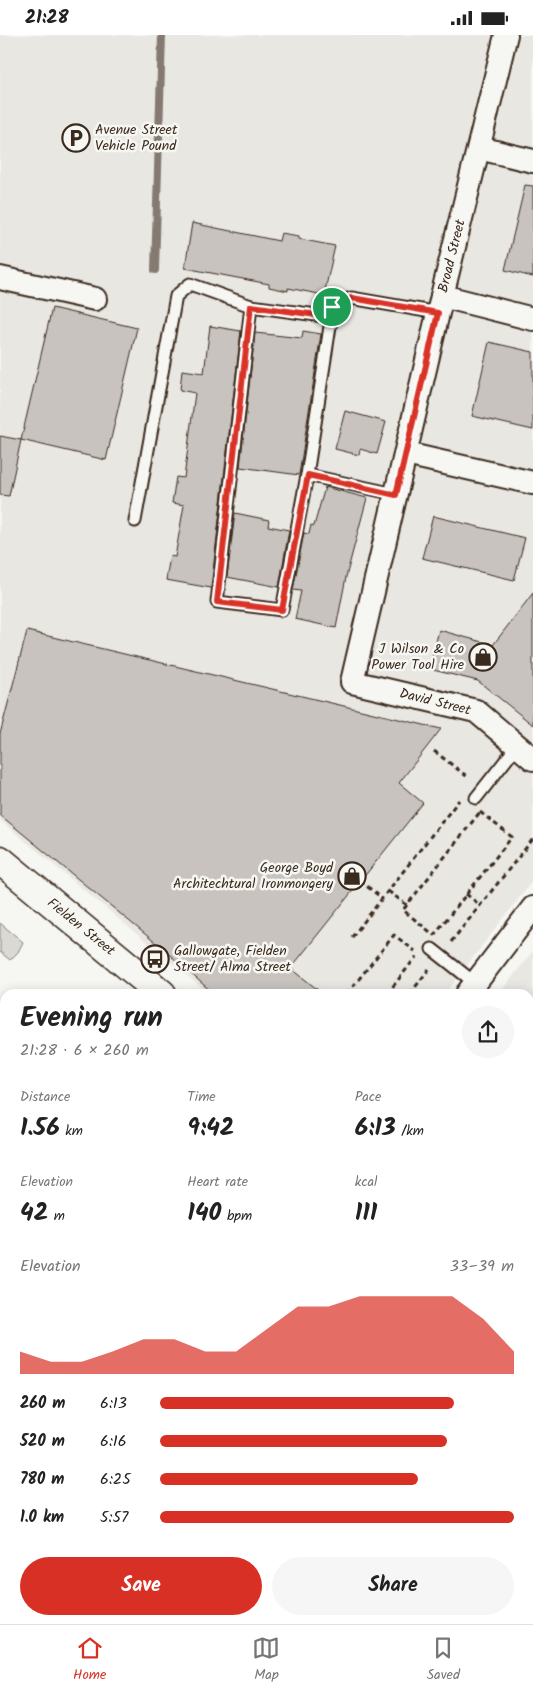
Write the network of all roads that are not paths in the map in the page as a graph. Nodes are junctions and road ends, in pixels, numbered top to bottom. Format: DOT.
graph roads {
  1 [pos="506,35"];
  2 [pos="479,148"];
  3 [pos="533,161"];
  4 [pos="0,278"];
  5 [pos="94,299"];
  6 [pos="440,305"];
  7 [pos="251,306"];
  8 [pos="331,317"];
  9 [pos="533,319"];
  10 [pos="406,454"];
  11 [pos="308,475"];
  12 [pos="533,483"];
  13 [pos="396,495"];
  14 [pos="135,521"];
  15 [pos="352,682"];
  16 [pos="525,752"];
  17 [pos="476,798"];
  18 [pos="0,860"];
  19 [pos="533,908"];
  20 [pos="432,949"];
  21 [pos="471,988"];
  22 [pos="156,989"];
  1 -- 2 [label="street, Broad Street"];
  2 -- 3 [label="street"];
  2 -- 6 [label="street, Broad Street"];
  4 -- 5 [label="street"];
  6 -- 8 [label="lane"];
  6 -- 9 [label="street"];
  6 -- 10 [label="street, Broad Street"];
  7 -- 8 [label="lane"];
  7 -- 11 [label="lane"];
  7 -- 14 [label="lane"];
  8 -- 11 [label="lane"];
  10 -- 12 [label="street"];
  10 -- 13 [label="street, Broad Street"];
  11 -- 13 [label="lane"];
  13 -- 15 [label="street, Broad Street"];
  15 -- 16 [label="street, David Street"];
  16 -- 17 [label="lane"];
  18 -- 22 [label="main road, Fielden Street"];
  19 -- 21 [label="street"];
  20 -- 21 [label="lane"];
}
